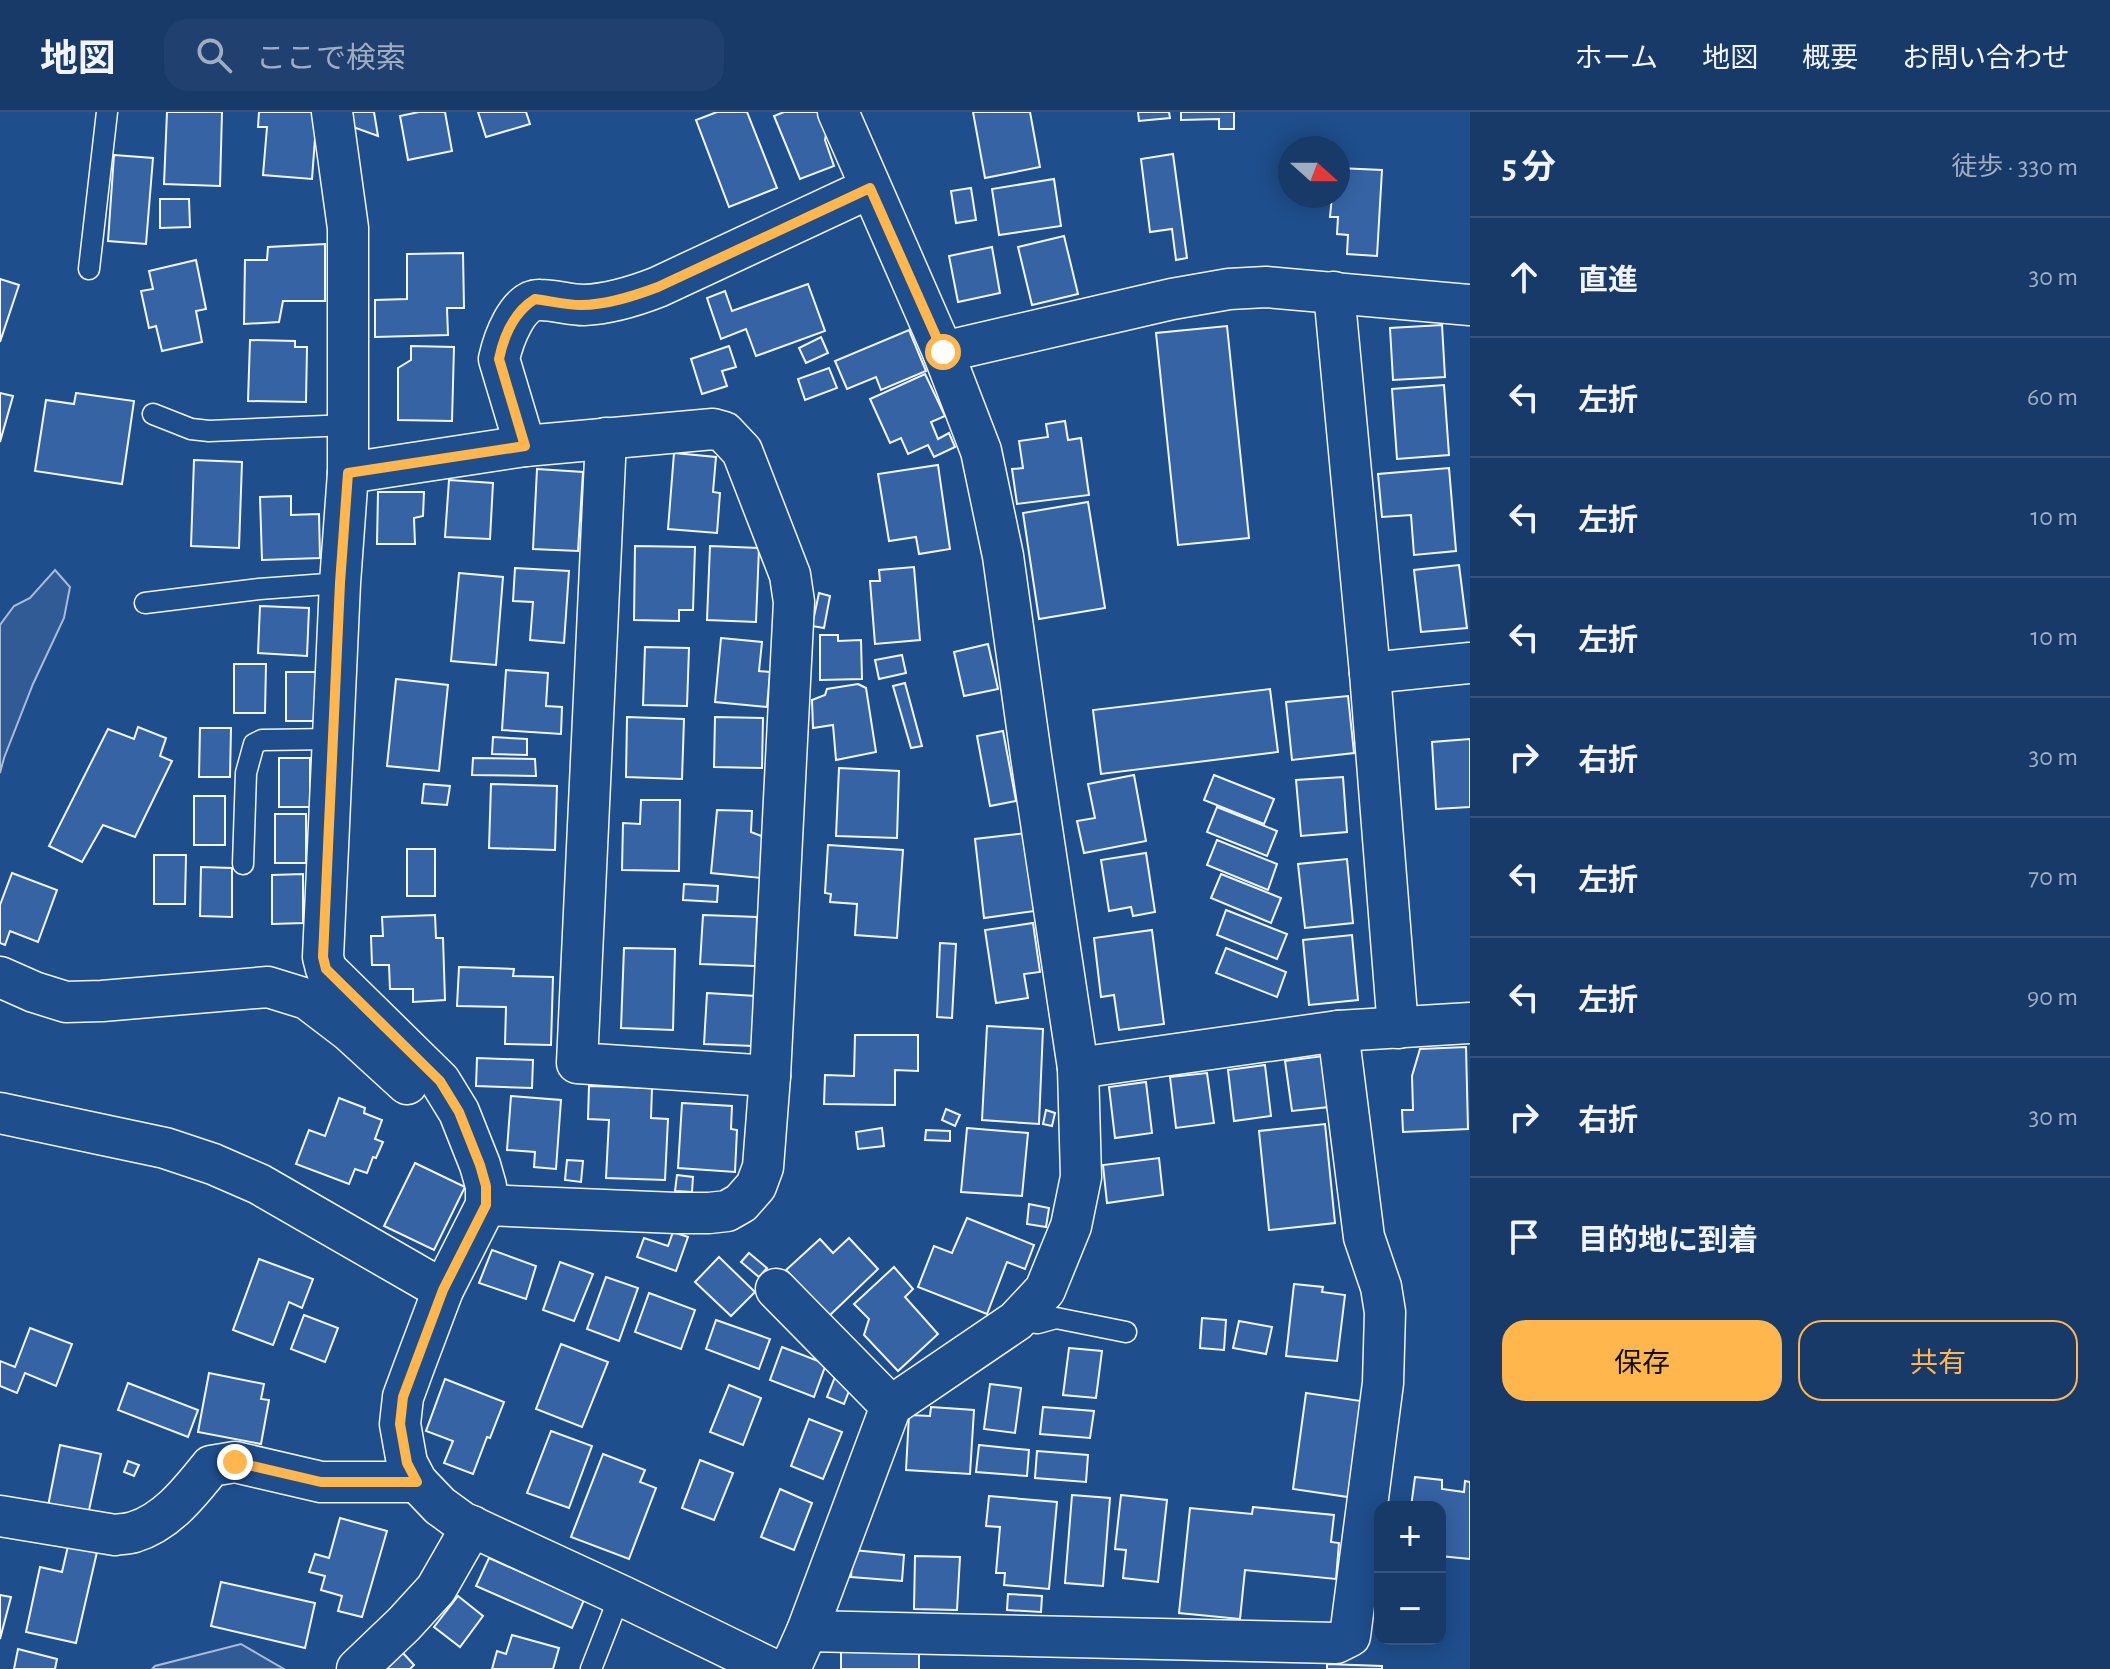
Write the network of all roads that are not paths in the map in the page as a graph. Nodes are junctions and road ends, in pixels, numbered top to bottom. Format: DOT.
graph roads {
  1 [pos="107,112"];
  2 [pos="332,112"];
  3 [pos="838,112"];
  4 [pos="870,188"];
  5 [pos="89,269"];
  6 [pos="1334,292"];
  7 [pos="1470,305"];
  8 [pos="943,352"];
  9 [pos="153,414"];
  10 [pos="348,425"];
  11 [pos="606,438"];
  12 [pos="525,446"];
  13 [pos="348,473"];
  14 [pos="340,583"];
  15 [pos="145,603"];
  16 [pos="1470,663"];
  17 [pos="1370,673"];
  18 [pos="333,739"];
  19 [pos="243,864"];
  20 [pos="0,977"];
  21 [pos="1470,1023"];
  22 [pos="1398,1028"];
  23 [pos="1338,1031"];
  24 [pos="1078,1068"];
  25 [pos="770,1076"];
  26 [pos="0,1113"];
  27 [pos="470,1140"];
  28 [pos="486,1205"];
  29 [pos="776,1289"];
  30 [pos="443,1290"];
  31 [pos="1016,1321"];
  32 [pos="1126,1332"];
  33 [pos="891,1406"];
  34 [pos="417,1482"];
  35 [pos="0,1516"];
  36 [pos="472,1526"];
  37 [pos="620,1595"];
  38 [pos="807,1631"];
  39 [pos="357,1669"];
  40 [pos="591,1669"];
  41 [pos="772,1669"];
  42 [pos="790,1669"];
  1 -- 5 [label="lane"];
  2 -- 10 [label="street"];
  3 -- 4 [label="street"];
  4 -- 8 [label="street"];
  4 -- 12 [label="street"];
  6 -- 7 [label="street"];
  6 -- 8 [label="street"];
  6 -- 17 [label="street"];
  8 -- 24 [label="street"];
  9 -- 10 [label="lane"];
  10 -- 13 [label="street"];
  11 -- 12 [label="street"];
  11 -- 25 [label="street"];
  11 -- 25 [label="street"];
  12 -- 13 [label="street"];
  13 -- 14 [label="street"];
  14 -- 15 [label="lane"];
  14 -- 18 [label="street"];
  16 -- 17 [label="street"];
  17 -- 22 [label="street"];
  18 -- 19 [label="lane"];
  18 -- 27 [label="street"];
  20 -- 27 [label="street"];
  21 -- 22 [label="street"];
  22 -- 23 [label="street"];
  23 -- 24 [label="street"];
  23 -- 38 [label="street"];
  24 -- 31 [label="street"];
  25 -- 28 [label="street"];
  26 -- 30 [label="street"];
  27 -- 28 [label="street"];
  28 -- 30 [label="street"];
  29 -- 33 [label="street"];
  30 -- 34 [label="street"];
  31 -- 32 [label="lane"];
  31 -- 33 [label="street"];
  33 -- 38 [label="street"];
  34 -- 35 [label="street"];
  34 -- 36 [label="street"];
  36 -- 37 [label="street"];
  36 -- 39 [label="street"];
  37 -- 40 [label="lane"];
  37 -- 41 [label="street"];
  38 -- 42 [label="street"];
}
